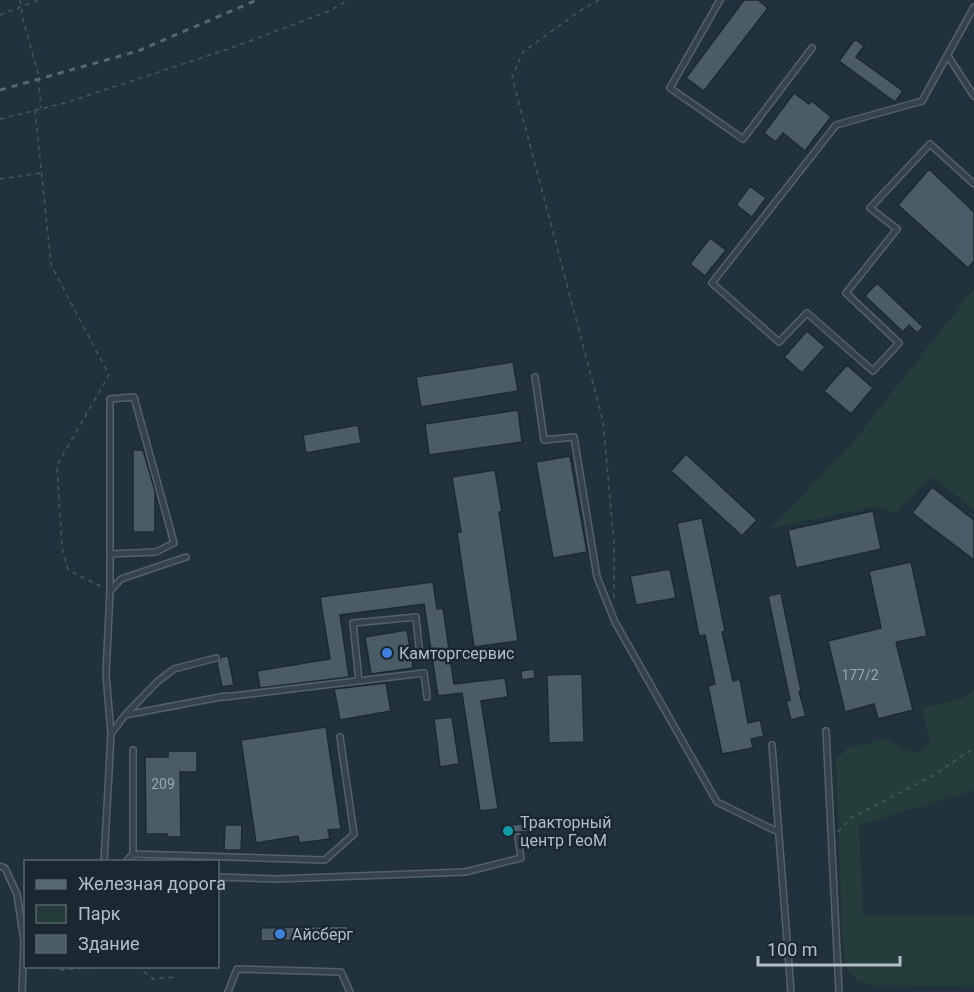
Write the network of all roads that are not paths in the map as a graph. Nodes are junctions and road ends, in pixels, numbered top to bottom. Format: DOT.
graph roads {
  1 [pos="720,0"];
  2 [pos="974,7"];
  3 [pos="812,48"];
  4 [pos="948,56"];
  5 [pos="974,96"];
  6 [pos="974,184"];
  7 [pos="534,376"];
  8 [pos="110,554"];
  9 [pos="186,557"];
  10 [pos="110,591"];
  11 [pos="420,657"];
  12 [pos="216,658"];
  13 [pos="359,681"];
  14 [pos="427,697"];
  15 [pos="125,715"];
  16 [pos="826,731"];
  17 [pos="111,734"];
  18 [pos="340,737"];
  19 [pos="772,745"];
  20 [pos="133,750"];
  21 [pos="778,832"];
  22 [pos="518,837"];
  23 [pos="133,854"];
  24 [pos="104,860"];
  25 [pos="127,860"];
  26 [pos="0,866"];
  27 [pos="219,877"];
  28 [pos="24,934"];
  29 [pos="24,957"];
  30 [pos="22,992"];
  31 [pos="228,992"];
  32 [pos="350,992"];
  33 [pos="791,992"];
  34 [pos="839,992"];
  1 -- 3 [label="lane"];
  2 -- 4 [label="lane"];
  4 -- 5 [label="lane"];
  4 -- 6 [label="lane"];
  7 -- 21 [label="lane"];
  8 -- 8 [label="lane"];
  8 -- 10 [label="lane"];
  9 -- 10 [label="lane"];
  10 -- 17 [label="lane"];
  11 -- 13 [label="lane"];
  12 -- 15 [label="lane"];
  13 -- 14 [label="lane"];
  13 -- 15 [label="lane"];
  15 -- 17 [label="lane"];
  16 -- 34 [label="lane"];
  17 -- 24 [label="lane"];
  18 -- 23 [label="lane"];
  19 -- 21 [label="lane"];
  20 -- 23 [label="lane"];
  21 -- 33 [label="lane"];
  22 -- 27 [label="lane"];
  23 -- 25 [label="lane"];
  26 -- 28 [label="lane"];
  29 -- 30 [label="lane"];
  31 -- 32 [label="lane"];
}
